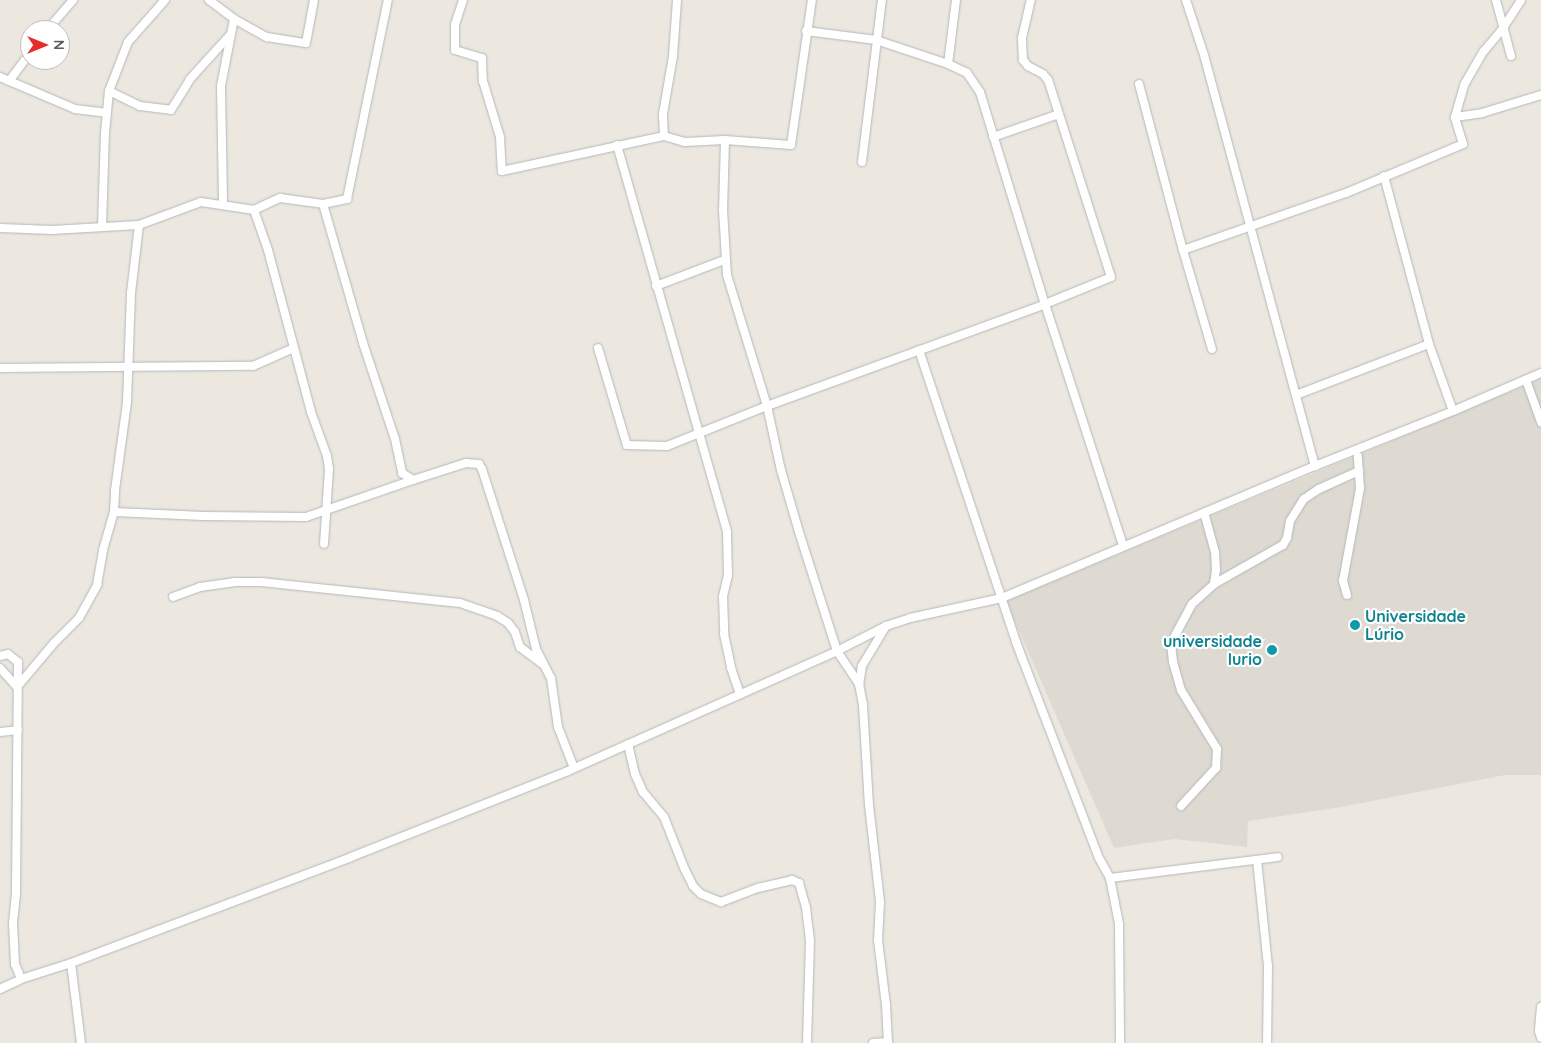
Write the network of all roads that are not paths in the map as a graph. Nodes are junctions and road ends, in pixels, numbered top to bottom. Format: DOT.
graph roads {
  1 [pos="73,0"];
  2 [pos="165,0"];
  3 [pos="209,0"];
  4 [pos="314,0"];
  5 [pos="388,0"];
  6 [pos="463,0"];
  7 [pos="676,0"];
  8 [pos="812,0"];
  9 [pos="882,0"];
  10 [pos="956,0"];
  11 [pos="1032,0"];
  12 [pos="1186,0"];
  13 [pos="1496,0"];
  14 [pos="1521,0"];
  15 [pos="56,20"];
  16 [pos="234,20"];
  17 [pos="1504,28"];
  18 [pos="232,32"];
  19 [pos="806,32"];
  20 [pos="876,40"];
  21 [pos="1511,56"];
  22 [pos="948,64"];
  23 [pos="20,66"];
  24 [pos="0,77"];
  25 [pos="9,81"];
  26 [pos="1139,84"];
  27 [pos="109,91"];
  28 [pos="1541,95"];
  29 [pos="106,114"];
  30 [pos="1059,114"];
  31 [pos="1455,116"];
  32 [pos="664,136"];
  33 [pos="992,136"];
  34 [pos="725,140"];
  35 [pos="617,145"];
  36 [pos="862,162"];
  37 [pos="1384,176"];
  38 [pos="223,204"];
  39 [pos="323,204"];
  40 [pos="254,210"];
  41 [pos="139,225"];
  42 [pos="1250,225"];
  43 [pos="102,227"];
  44 [pos="0,228"];
  45 [pos="1182,250"];
  46 [pos="724,260"];
  47 [pos="656,286"];
  48 [pos="1045,304"];
  49 [pos="1429,344"];
  50 [pos="294,348"];
  51 [pos="598,348"];
  52 [pos="1212,349"];
  53 [pos="919,350"];
  54 [pos="0,368"];
  55 [pos="127,368"];
  56 [pos="1541,372"];
  57 [pos="1526,380"];
  58 [pos="1296,395"];
  59 [pos="767,406"];
  60 [pos="1454,411"];
  61 [pos="1541,422"];
  62 [pos="698,435"];
  63 [pos="1358,456"];
  64 [pos="1315,466"];
  65 [pos="1359,471"];
  66 [pos="413,480"];
  67 [pos="325,510"];
  68 [pos="114,512"];
  69 [pos="1204,512"];
  70 [pos="324,544"];
  71 [pos="1123,546"];
  72 [pos="1214,584"];
  73 [pos="1347,596"];
  74 [pos="173,597"];
  75 [pos="1002,598"];
  76 [pos="886,626"];
  77 [pos="837,651"];
  78 [pos="0,656"];
  79 [pos="547,667"];
  80 [pos="0,668"];
  81 [pos="859,684"];
  82 [pos="18,687"];
  83 [pos="740,694"];
  84 [pos="18,730"];
  85 [pos="0,732"];
  86 [pos="628,744"];
  87 [pos="574,768"];
  88 [pos="1181,806"];
  89 [pos="1278,857"];
  90 [pos="1257,860"];
  91 [pos="1110,878"];
  92 [pos="71,963"];
  93 [pos="21,979"];
  94 [pos="0,989"];
  95 [pos="1541,1006"];
  96 [pos="1541,1038"];
  97 [pos="888,1042"];
  98 [pos="81,1043"];
  99 [pos="807,1043"];
  100 [pos="873,1043"];
  101 [pos="1120,1043"];
  102 [pos="1267,1043"];
  1 -- 15 [label="street"];
  2 -- 27 [label="street"];
  3 -- 16 [label="street"];
  4 -- 16 [label="street"];
  5 -- 39 [label="street"];
  6 -- 35 [label="street"];
  7 -- 32 [label="street"];
  8 -- 19 [label="street"];
  9 -- 20 [label="street"];
  10 -- 22 [label="street"];
  11 -- 30 [label="street"];
  12 -- 42 [label="street"];
  13 -- 17 [label="street"];
  14 -- 17 [label="street"];
  16 -- 18 [label="street"];
  17 -- 21 [label="street"];
  17 -- 31 [label="street"];
  18 -- 27 [label="street"];
  18 -- 38 [label="street"];
  19 -- 20 [label="street"];
  19 -- 34 [label="street"];
  20 -- 22 [label="street"];
  20 -- 36 [label="street"];
  22 -- 33 [label="street"];
  23 -- 25 [label="street"];
  24 -- 25 [label="street"];
  25 -- 29 [label="street"];
  26 -- 45 [label="street"];
  27 -- 29 [label="street"];
  28 -- 31 [label="street"];
  29 -- 43 [label="street"];
  30 -- 33 [label="street"];
  30 -- 48 [label="street"];
  31 -- 37 [label="street"];
  32 -- 34 [label="street"];
  32 -- 35 [label="street"];
  33 -- 48 [label="street"];
  34 -- 46 [label="street"];
  35 -- 47 [label="street"];
  37 -- 42 [label="street"];
  37 -- 49 [label="street"];
  38 -- 40 [label="street"];
  38 -- 41 [label="street"];
  39 -- 40 [label="street"];
  39 -- 66 [label="street"];
  40 -- 50 [label="street"];
  41 -- 43 [label="street"];
  41 -- 55 [label="street"];
  42 -- 45 [label="street"];
  42 -- 58 [label="street"];
  43 -- 44 [label="street"];
  45 -- 52 [label="street"];
  46 -- 47 [label="street"];
  46 -- 59 [label="street"];
  47 -- 62 [label="street"];
  48 -- 53 [label="street"];
  48 -- 71 [label="street"];
  49 -- 58 [label="street"];
  49 -- 60 [label="street"];
  50 -- 55 [label="street"];
  50 -- 67 [label="street"];
  51 -- 62 [label="street"];
  53 -- 59 [label="street"];
  53 -- 75 [label="street"];
  54 -- 55 [label="street"];
  55 -- 68 [label="street"];
  56 -- 57 [label="street"];
  57 -- 60 [label="street"];
  57 -- 61 [label="street"];
  58 -- 64 [label="street"];
  59 -- 62 [label="street"];
  59 -- 77 [label="street"];
  60 -- 64 [label="street"];
  62 -- 83 [label="street"];
  63 -- 65 [label="street"];
  64 -- 69 [label="street"];
  65 -- 72 [label="street"];
  65 -- 73 [label="street"];
  66 -- 67 [label="street"];
  66 -- 79 [label="street"];
  67 -- 68 [label="street"];
  67 -- 70 [label="street"];
  68 -- 82 [label="street"];
  69 -- 71 [label="street"];
  69 -- 72 [label="street"];
  71 -- 75 [label="street"];
  72 -- 88 [label="street"];
  74 -- 79 [label="street"];
  75 -- 76 [label="street"];
  75 -- 91 [label="street"];
  76 -- 77 [label="street"];
  76 -- 81 [label="street"];
  77 -- 81 [label="street"];
  77 -- 83 [label="street"];
  78 -- 82 [label="street"];
  79 -- 87 [label="street"];
  80 -- 82 [label="street"];
  81 -- 97 [label="street"];
  82 -- 84 [label="street"];
  83 -- 86 [label="street"];
  84 -- 85 [label="street"];
  84 -- 93 [label="street"];
  86 -- 87 [label="street"];
  86 -- 99 [label="street"];
  87 -- 92 [label="street"];
  89 -- 90 [label="street"];
  90 -- 91 [label="street"];
  90 -- 102 [label="street"];
  91 -- 101 [label="street"];
  92 -- 93 [label="street"];
  92 -- 98 [label="street"];
  93 -- 94 [label="street"];
  95 -- 96 [label="street"];
  97 -- 100 [label="street"];
}
